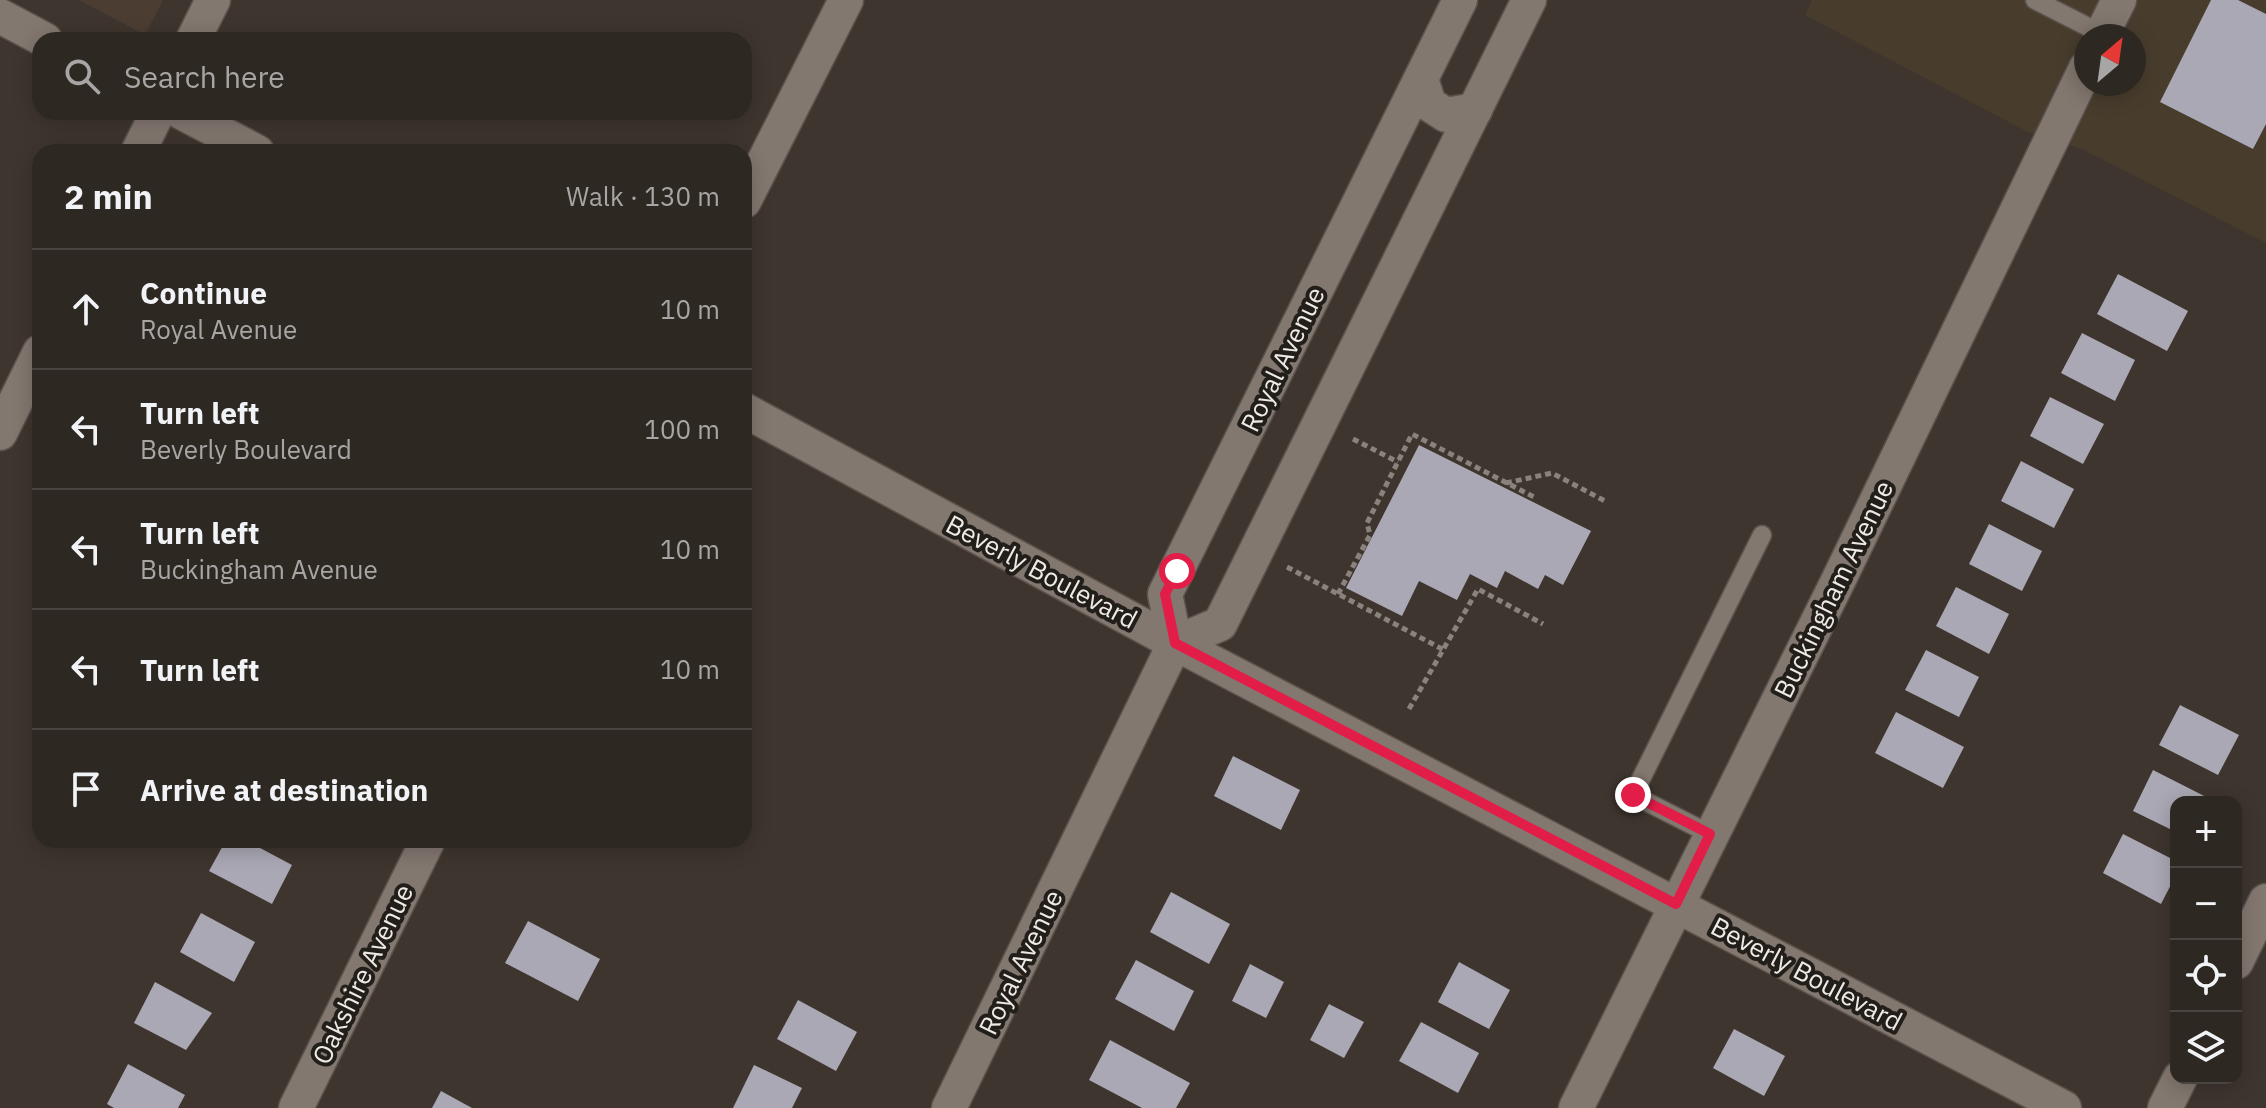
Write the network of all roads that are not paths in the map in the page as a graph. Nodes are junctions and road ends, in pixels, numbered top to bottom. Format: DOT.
graph roads {
  1 [pos="213,0"];
  2 [pos="846,0"];
  3 [pos="1460,0"];
  4 [pos="1529,0"];
  5 [pos="2035,0"];
  6 [pos="2119,0"];
  7 [pos="0,16"];
  8 [pos="2081,24"];
  9 [pos="2107,24"];
  10 [pos="197,32"];
  11 [pos="32,33"];
  12 [pos="1421,79"];
  13 [pos="2074,93"];
  14 [pos="1475,110"];
  15 [pos="154,120"];
  16 [pos="196,120"];
  17 [pos="142,144"];
  18 [pos="242,144"];
  19 [pos="752,185"];
  20 [pos="32,368"];
  21 [pos="752,414"];
  22 [pos="0,433"];
  23 [pos="1762,535"];
  24 [pos="1175,643"];
  25 [pos="1710,834"];
  26 [pos="424,848"];
  27 [pos="2266,901"];
  28 [pos="1676,904"];
  29 [pos="2242,950"];
  30 [pos="2177,1084"];
  31 [pos="296,1108"];
  32 [pos="949,1108"];
  33 [pos="1576,1108"];
  34 [pos="2064,1108"];
  35 [pos="2165,1108"];
  1 -- 10 [label="street"];
  2 -- 19 [label="street"];
  3 -- 12 [label="street, Royal Avenue"];
  4 -- 14 [label="street"];
  5 -- 8 [label="lane"];
  6 -- 9 [label="street"];
  7 -- 11 [label="street"];
  12 -- 14 [label="street"];
  12 -- 24 [label="street, Royal Avenue"];
  13 -- 25 [label="street, Buckingham Avenue"];
  14 -- 24 [label="street"];
  15 -- 17 [label="street"];
  16 -- 18 [label="street"];
  20 -- 22 [label="street"];
  21 -- 24 [label="street, Beverly Boulevard"];
  23 -- 25 [label="lane"];
  24 -- 28 [label="street, Beverly Boulevard"];
  24 -- 32 [label="street, Royal Avenue"];
  25 -- 28 [label="street, Buckingham Avenue"];
  26 -- 31 [label="street, Oakshire Avenue"];
  27 -- 29 [label="street"];
  28 -- 33 [label="street, Buckingham Avenue"];
  28 -- 34 [label="street, Beverly Boulevard"];
  30 -- 35 [label="street"];
}
